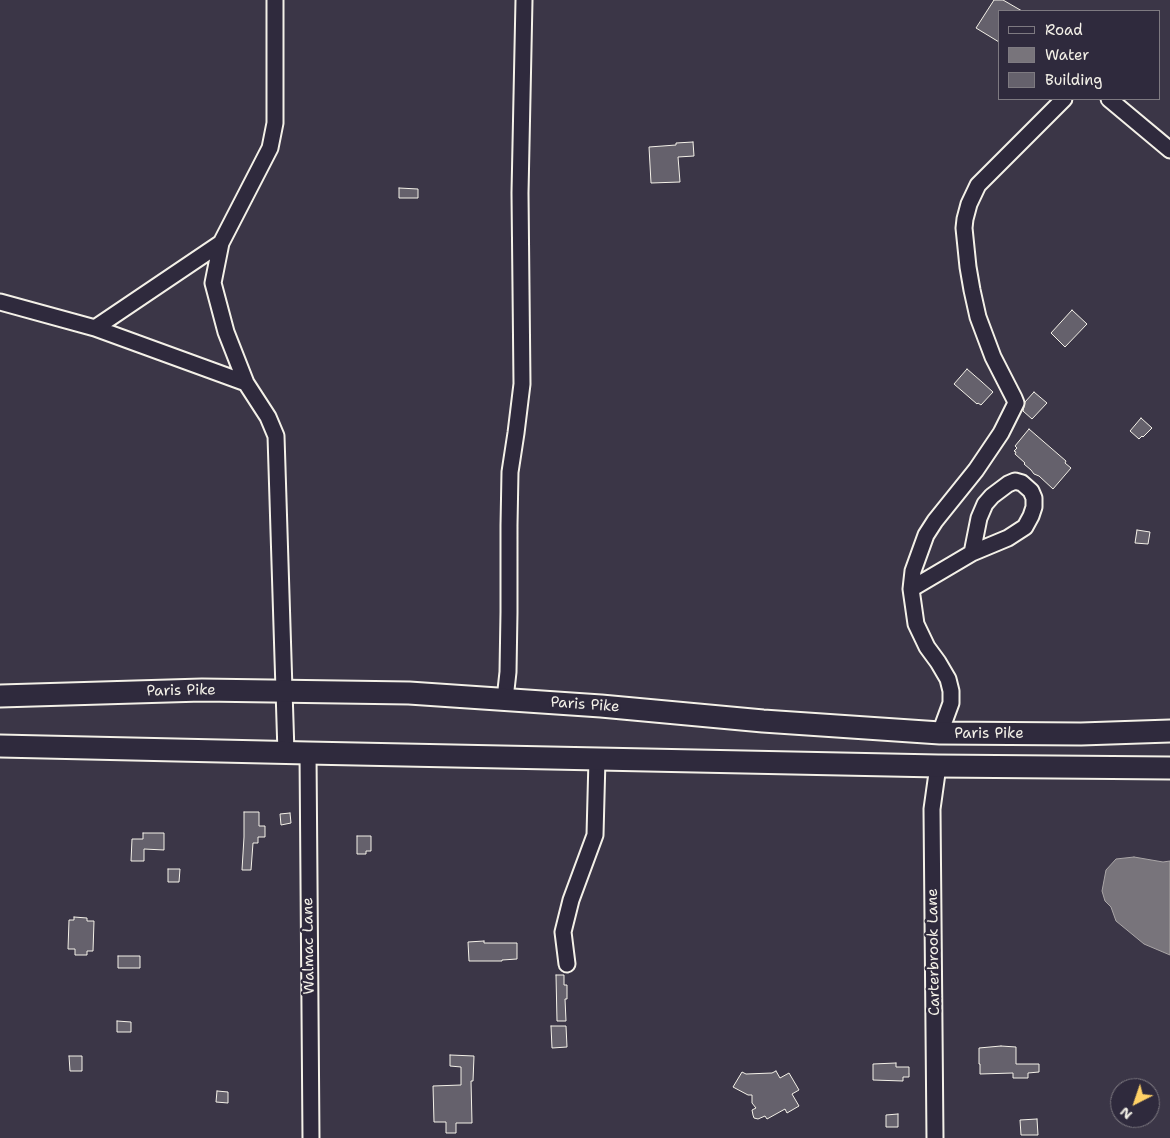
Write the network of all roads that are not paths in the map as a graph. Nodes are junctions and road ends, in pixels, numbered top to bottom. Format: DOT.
graph roads {
  1 [pos="275,0"];
  2 [pos="524,0"];
  3 [pos="1063,100"];
  4 [pos="1110,100"];
  5 [pos="1170,150"];
  6 [pos="220,242"];
  7 [pos="0,302"];
  8 [pos="95,328"];
  9 [pos="246,383"];
  10 [pos="972,553"];
  11 [pos="910,589"];
  12 [pos="283,691"];
  13 [pos="0,696"];
  14 [pos="505,699"];
  15 [pos="1170,731"];
  16 [pos="940,734"];
  17 [pos="0,746"];
  18 [pos="286,753"];
  19 [pos="308,753"];
  20 [pos="597,759"];
  21 [pos="938,766"];
  22 [pos="1170,768"];
  23 [pos="566,964"];
  24 [pos="311,1138"];
  25 [pos="935,1138"];
  1 -- 6 [label="street"];
  2 -- 14 [label="street"];
  3 -- 11 [label="street"];
  4 -- 5 [label="street"];
  6 -- 8 [label="street"];
  6 -- 9 [label="street"];
  7 -- 8 [label="street"];
  8 -- 9 [label="street"];
  9 -- 12 [label="street"];
  10 -- 10 [label="street"];
  10 -- 11 [label="street"];
  11 -- 16 [label="street"];
  12 -- 13 [label="highway, Paris Pike"];
  12 -- 14 [label="highway, Paris Pike"];
  12 -- 18 [label="street"];
  14 -- 16 [label="highway, Paris Pike"];
  15 -- 16 [label="highway, Paris Pike"];
  16 -- 21 [label="highway"];
  17 -- 18 [label="highway"];
  18 -- 19 [label="highway"];
  19 -- 20 [label="highway"];
  19 -- 24 [label="street, Walmac Lane"];
  20 -- 21 [label="highway"];
  20 -- 23 [label="street"];
  21 -- 22 [label="highway"];
  21 -- 25 [label="street, Carterbrook Lane"];
}
